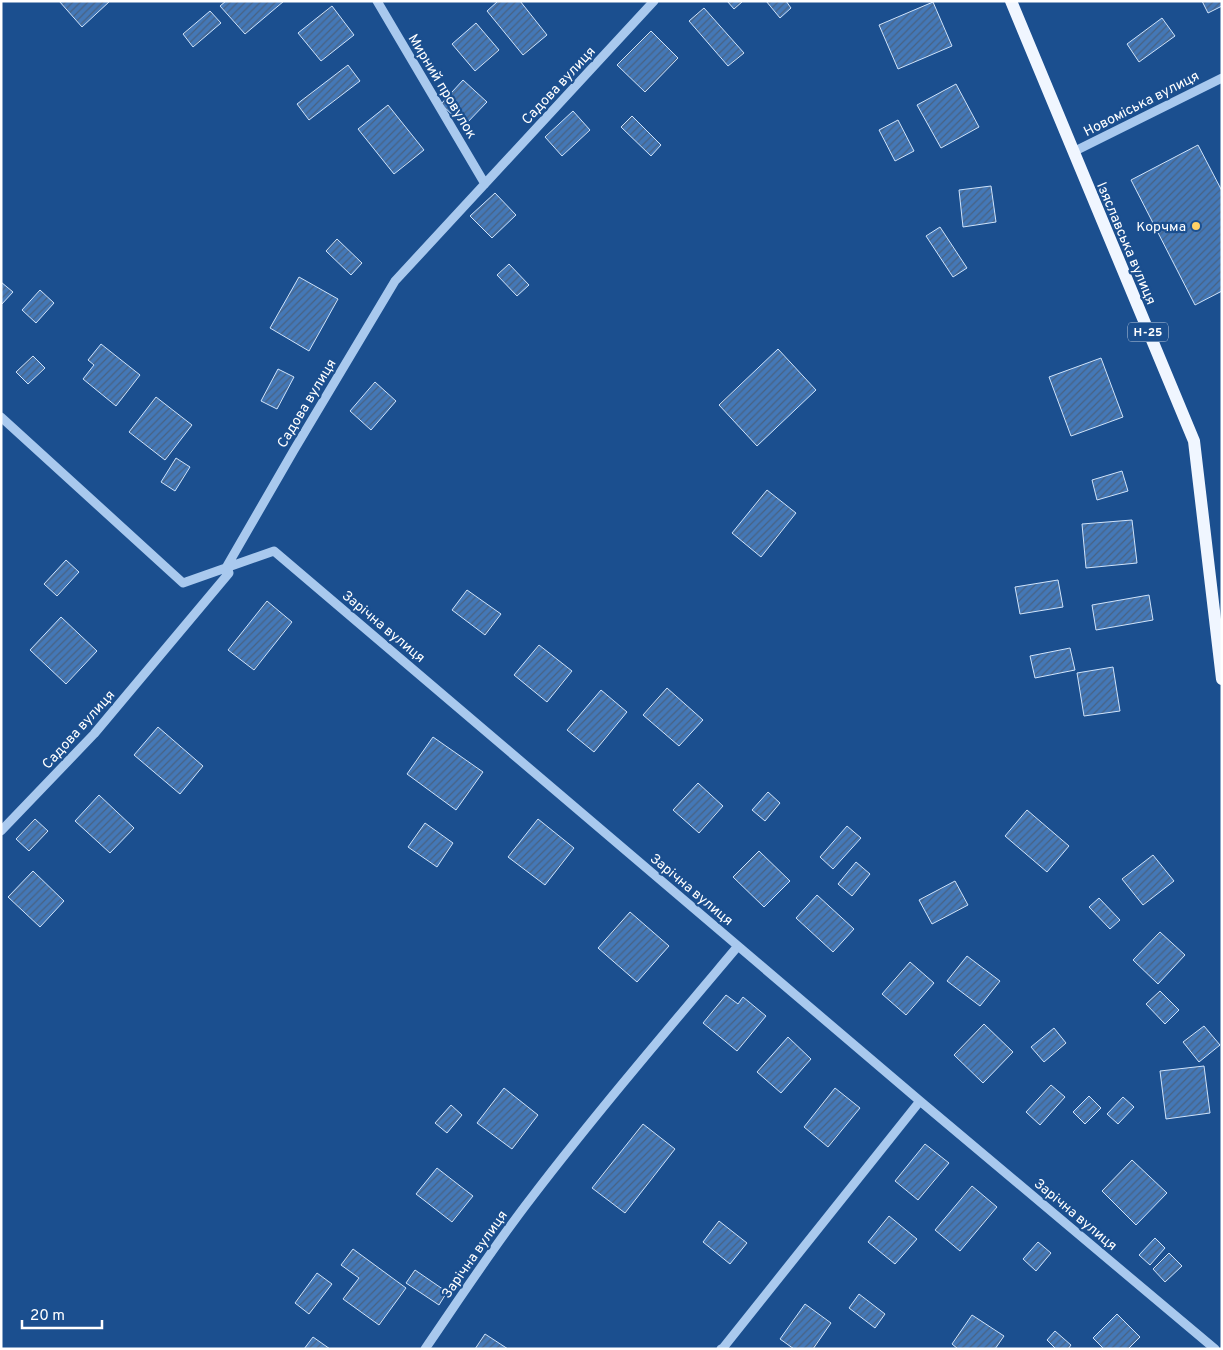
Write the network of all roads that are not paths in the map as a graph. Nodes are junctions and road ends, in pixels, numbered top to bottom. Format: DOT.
graph roads {
  1 [pos="377,1"];
  2 [pos="654,1"];
  3 [pos="1011,1"];
  4 [pos="1222,78"];
  5 [pos="1073,152"];
  6 [pos="485,184"];
  7 [pos="1,416"];
  8 [pos="227,566"];
  9 [pos="1222,679"];
  10 [pos="1,831"];
  11 [pos="738,946"];
  12 [pos="920,1101"];
  13 [pos="425,1349"];
  14 [pos="721,1349"];
  15 [pos="1215,1349"];
  1 -- 6 [label="street, Мирний провулок"];
  2 -- 6 [label="street, Садова вулиця"];
  3 -- 5 [label="main road, Ізяславська вулиця / Н-25"];
  4 -- 5 [label="street, Новоміська вулиця"];
  5 -- 9 [label="main road, Ізяславська вулиця / Н-25"];
  6 -- 8 [label="street, Садова вулиця"];
  7 -- 8 [label="street, Зарічна вулиця"];
  8 -- 10 [label="street, Садова вулиця"];
  8 -- 11 [label="street, Зарічна вулиця"];
  11 -- 12 [label="street, Зарічна вулиця"];
  11 -- 13 [label="street, Зарічна вулиця"];
  12 -- 14 [label="street"];
  12 -- 15 [label="street, Зарічна вулиця"];
}
